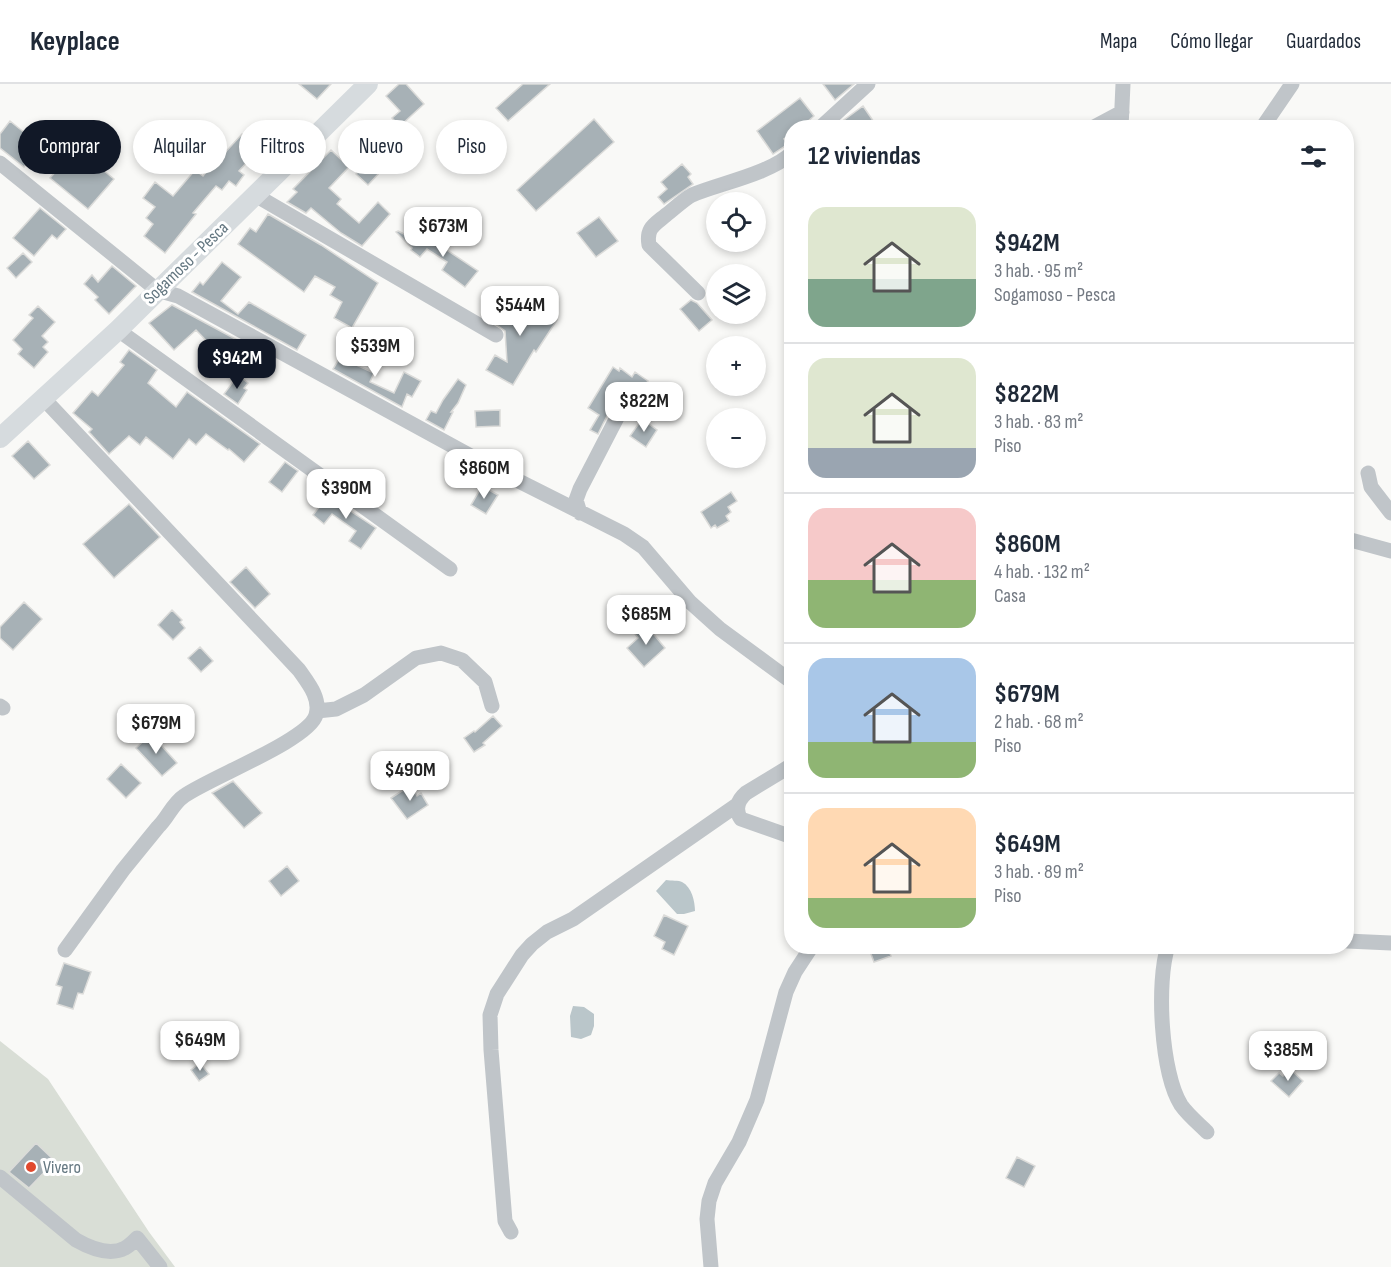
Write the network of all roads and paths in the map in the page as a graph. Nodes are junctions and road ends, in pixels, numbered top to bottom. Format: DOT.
graph roads {
  1 [pos="368,84"];
  2 [pos="868,84"];
  3 [pos="1123,84"];
  4 [pos="1292,84"];
  5 [pos="1122,112"];
  6 [pos="829,120"];
  7 [pos="1107,120"];
  8 [pos="1122,120"];
  9 [pos="1267,120"];
  10 [pos="784,160"];
  11 [pos="0,163"];
  12 [pos="255,195"];
  13 [pos="157,290"];
  14 [pos="698,293"];
  15 [pos="118,330"];
  16 [pos="496,335"];
  17 [pos="44,399"];
  18 [pos="624,404"];
  19 [pos="0,438"];
  20 [pos="1368,473"];
  21 [pos="580,513"];
  22 [pos="1391,513"];
  23 [pos="1354,541"];
  24 [pos="1391,551"];
  25 [pos="450,569"];
  26 [pos="784,676"];
  27 [pos="492,706"];
  28 [pos="317,711"];
  29 [pos="784,770"];
  30 [pos="737,805"];
  31 [pos="784,834"];
  32 [pos="1354,941"];
  33 [pos="1391,944"];
  34 [pos="64,950"];
  35 [pos="807,954"];
  36 [pos="1165,954"];
  37 [pos="1207,1132"];
  38 [pos="0,1177"];
  39 [pos="511,1232"];
  40 [pos="160,1267"];
  41 [pos="711,1267"];
  1 -- 12 [label="main road, Sogamoso - Pesca"];
  2 -- 6 [label="street"];
  3 -- 5 [label="street"];
  4 -- 9 [label="street"];
  5 -- 7 [label="street"];
  5 -- 8 [label="street"];
  10 -- 14 [label="street"];
  11 -- 13 [label="street"];
  12 -- 13 [label="main road, Sogamoso - Pesca"];
  12 -- 16 [label="street"];
  13 -- 15 [label="main road, Sogamoso - Pesca"];
  13 -- 21 [label="street"];
  15 -- 17 [label="main road, Sogamoso - Pesca"];
  15 -- 25 [label="street"];
  17 -- 19 [label="main road, Sogamoso - Pesca"];
  17 -- 28 [label="street"];
  18 -- 21 [label="street"];
  20 -- 22 [label="street"];
  21 -- 26 [label="street"];
  23 -- 24 [label="street"];
  27 -- 28 [label="street"];
  28 -- 34 [label="street"];
  29 -- 30 [label="street"];
  30 -- 31 [label="street"];
  30 -- 39 [label="street"];
  32 -- 33 [label="street"];
  35 -- 41 [label="street"];
  36 -- 37 [label="street"];
  38 -- 40 [label="street"];
}
